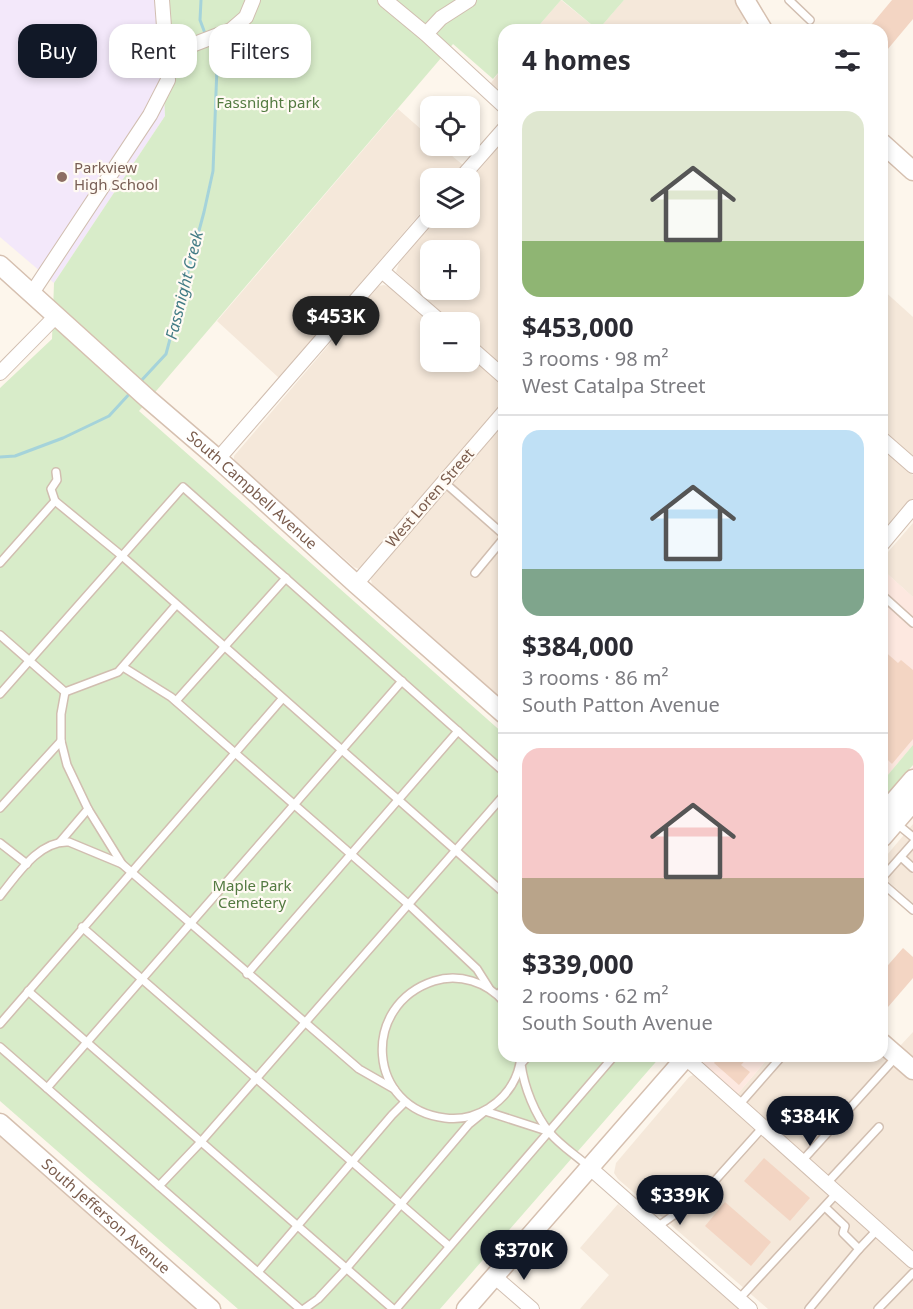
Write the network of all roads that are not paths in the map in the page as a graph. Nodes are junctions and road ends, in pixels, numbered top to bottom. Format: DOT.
graph roads {
  1 [pos="162,0"];
  2 [pos="254,0"];
  3 [pos="385,0"];
  4 [pos="469,0"];
  5 [pos="746,0"];
  6 [pos="789,0"];
  7 [pos="810,20"];
  8 [pos="164,24"];
  9 [pos="760,24"];
  10 [pos="426,34"];
  11 [pos="197,44"];
  12 [pos="168,78"];
  13 [pos="498,100"];
  14 [pos="498,136"];
  15 [pos="888,148"];
  16 [pos="470,168"];
  17 [pos="913,171"];
  18 [pos="420,227"];
  19 [pos="0,265"];
  20 [pos="382,271"];
  21 [pos="32,293"];
  22 [pos="429,312"];
  23 [pos="57,315"];
  24 [pos="480,356"];
  25 [pos="498,372"];
  26 [pos="0,373"];
  27 [pos="498,419"];
  28 [pos="888,444"];
  29 [pos="218,459"];
  30 [pos="913,466"];
  31 [pos="56,472"];
  32 [pos="444,482"];
  33 [pos="55,501"];
  34 [pos="913,507"];
  35 [pos="498,531"];
  36 [pos="888,537"];
  37 [pos="498,544"];
  38 [pos="122,556"];
  39 [pos="0,563"];
  40 [pos="476,573"];
  41 [pos="286,578"];
  42 [pos="356,584"];
  43 [pos="888,600"];
  44 [pos="176,605"];
  45 [pos="913,622"];
  46 [pos="0,635"];
  47 [pos="224,647"];
  48 [pos="29,660"];
  49 [pos="123,667"];
  50 [pos="402,681"];
  51 [pos="65,692"];
  52 [pos="0,693"];
  53 [pos="282,699"];
  54 [pos="176,701"];
  55 [pos="498,709"];
  56 [pos="458,731"];
  57 [pos="61,741"];
  58 [pos="342,751"];
  59 [pos="235,753"];
  60 [pos="498,767"];
  61 [pos="913,778"];
  62 [pos="398,801"];
  63 [pos="498,802"];
  64 [pos="913,802"];
  65 [pos="294,805"];
  66 [pos="0,808"];
  67 [pos="88,809"];
  68 [pos="889,819"];
  69 [pos="913,837"];
  70 [pos="60,842"];
  71 [pos="0,843"];
  72 [pos="913,843"];
  73 [pos="456,851"];
  74 [pos="351,854"];
  75 [pos="901,857"];
  76 [pos="27,864"];
  77 [pos="122,864"];
  78 [pos="913,868"];
  79 [pos="888,871"];
  80 [pos="131,872"];
  81 [pos="498,888"];
  82 [pos="888,888"];
  83 [pos="0,896"];
  84 [pos="408,904"];
  85 [pos="913,910"];
  86 [pos="190,924"];
  87 [pos="82,927"];
  88 [pos="247,974"];
  89 [pos="143,978"];
  90 [pos="489,988"];
  91 [pos="28,991"];
  92 [pos="498,995"];
  93 [pos="303,1023"];
  94 [pos="0,1024"];
  95 [pos="87,1042"];
  96 [pos="0,1047"];
  97 [pos="888,1048"];
  98 [pos="897,1056"];
  99 [pos="609,1062"];
  100 [pos="682,1062"];
  101 [pos="691,1062"];
  102 [pos="777,1062"];
  103 [pos="520,1064"];
  104 [pos="913,1070"];
  105 [pos="256,1078"];
  106 [pos="47,1088"];
  107 [pos="394,1089"];
  108 [pos="405,1102"];
  109 [pos="739,1106"];
  110 [pos="485,1111"];
  111 [pos="0,1123"];
  112 [pos="763,1127"];
  113 [pos="879,1127"];
  114 [pos="550,1132"];
  115 [pos="201,1142"];
  116 [pos="352,1161"];
  117 [pos="802,1161"];
  118 [pos="589,1167"];
  119 [pos="826,1184"];
  120 [pos="159,1186"];
  121 [pos="837,1193"];
  122 [pos="402,1205"];
  123 [pos="825,1207"];
  124 [pos="297,1226"];
  125 [pos="657,1227"];
  126 [pos="878,1229"];
  127 [pos="449,1246"];
  128 [pos="859,1249"];
  129 [pos="913,1261"];
  130 [pos="347,1268"];
  131 [pos="258,1272"];
  132 [pos="913,1273"];
  133 [pos="495,1276"];
  134 [pos="739,1299"];
  135 [pos="211,1309"];
  136 [pos="302,1309"];
  137 [pos="394,1309"];
  138 [pos="466,1309"];
  139 [pos="532,1309"];
  140 [pos="750,1309"];
  141 [pos="809,1309"];
  142 [pos="878,1309"];
  1 -- 8 [label="street"];
  2 -- 11 [label="street"];
  3 -- 10 [label="street"];
  4 -- 10 [label="street"];
  5 -- 9 [label="main road"];
  6 -- 7 [label="lane"];
  10 -- 13 [label="street"];
  12 -- 21 [label="street"];
  14 -- 16 [label="street"];
  15 -- 17 [label="main road"];
  18 -- 20 [label="street"];
  19 -- 21 [label="main road, South Campbell Avenue"];
  20 -- 22 [label="street"];
  20 -- 29 [label="street"];
  21 -- 23 [label="main road, South Campbell Avenue"];
  23 -- 26 [label="street"];
  23 -- 29 [label="main road, South Campbell Avenue"];
  24 -- 25 [label="street"];
  27 -- 32 [label="street, West Loren Street"];
  28 -- 30 [label="street"];
  29 -- 42 [label="main road, South Campbell Avenue"];
  31 -- 33 [label="lane"];
  32 -- 35 [label="lane"];
  32 -- 42 [label="street, West Loren Street"];
  33 -- 38 [label="lane"];
  33 -- 39 [label="lane"];
  34 -- 36 [label="street"];
  37 -- 40 [label="lane"];
  38 -- 41 [label="lane"];
  38 -- 44 [label="lane"];
  38 -- 48 [label="lane"];
  41 -- 47 [label="lane"];
  41 -- 50 [label="lane"];
  42 -- 55 [label="main road, South Campbell Avenue"];
  43 -- 45 [label="lane"];
  44 -- 47 [label="lane"];
  44 -- 49 [label="lane"];
  46 -- 48 [label="lane"];
  47 -- 53 [label="lane"];
  47 -- 54 [label="lane"];
  48 -- 51 [label="lane"];
  48 -- 52 [label="lane"];
  49 -- 51 [label="lane"];
  49 -- 54 [label="lane"];
  50 -- 56 [label="lane"];
  50 -- 58 [label="lane"];
  51 -- 57 [label="lane"];
  53 -- 58 [label="lane"];
  53 -- 59 [label="lane"];
  54 -- 59 [label="lane"];
  56 -- 60 [label="lane"];
  56 -- 62 [label="lane"];
  57 -- 66 [label="lane"];
  57 -- 67 [label="lane"];
  58 -- 62 [label="lane"];
  58 -- 65 [label="lane"];
  59 -- 65 [label="lane"];
  59 -- 80 [label="lane"];
  61 -- 68 [label="main road"];
  62 -- 73 [label="lane"];
  62 -- 74 [label="lane"];
  63 -- 73 [label="lane"];
  64 -- 68 [label="main road"];
  65 -- 74 [label="lane"];
  65 -- 86 [label="lane"];
  67 -- 70 [label="lane"];
  67 -- 77 [label="lane"];
  68 -- 69 [label="lane"];
  70 -- 76 [label="lane"];
  70 -- 77 [label="lane"];
  71 -- 76 [label="lane"];
  72 -- 75 [label="lane"];
  73 -- 81 [label="lane"];
  73 -- 84 [label="lane"];
  74 -- 84 [label="lane"];
  74 -- 88 [label="lane"];
  75 -- 78 [label="lane"];
  75 -- 79 [label="lane"];
  76 -- 83 [label="lane"];
  77 -- 80 [label="lane"];
  80 -- 86 [label="lane"];
  80 -- 87 [label="lane"];
  82 -- 85 [label="lane"];
  84 -- 90 [label="lane"];
  84 -- 93 [label="lane"];
  86 -- 88 [label="lane"];
  86 -- 89 [label="lane"];
  87 -- 89 [label="lane"];
  87 -- 91 [label="lane"];
  88 -- 93 [label="lane"];
  89 -- 95 [label="lane"];
  89 -- 105 [label="lane"];
  90 -- 92 [label="lane"];
  90 -- 107 [label="lane"];
  91 -- 94 [label="lane"];
  91 -- 95 [label="lane"];
  93 -- 105 [label="lane"];
  93 -- 107 [label="lane"];
  95 -- 106 [label="lane"];
  95 -- 115 [label="lane"];
  96 -- 106 [label="lane"];
  97 -- 98 [label="main road"];
  98 -- 104 [label="main road"];
  98 -- 117 [label="lane"];
  99 -- 114 [label="lane"];
  100 -- 118 [label="main road"];
  101 -- 109 [label="street"];
  102 -- 109 [label="lane"];
  103 -- 110 [label="lane"];
  103 -- 114 [label="lane"];
  105 -- 115 [label="lane"];
  105 -- 116 [label="lane"];
  106 -- 120 [label="lane"];
  107 -- 108 [label="lane"];
  108 -- 110 [label="lane"];
  108 -- 116 [label="lane"];
  109 -- 112 [label="street"];
  110 -- 114 [label="lane"];
  110 -- 122 [label="lane"];
  111 -- 135 [label="main road, South Jefferson Avenue"];
  112 -- 117 [label="street"];
  112 -- 125 [label="lane"];
  113 -- 119 [label="lane"];
  114 -- 118 [label="lane"];
  114 -- 127 [label="lane"];
  115 -- 120 [label="lane"];
  115 -- 124 [label="lane"];
  116 -- 122 [label="lane"];
  116 -- 124 [label="lane"];
  117 -- 119 [label="street"];
  118 -- 125 [label="street"];
  118 -- 133 [label="main road"];
  119 -- 121 [label="street"];
  120 -- 131 [label="lane"];
  121 -- 123 [label="lane"];
  121 -- 126 [label="street"];
  122 -- 127 [label="lane"];
  122 -- 130 [label="lane"];
  123 -- 128 [label="lane"];
  123 -- 134 [label="lane"];
  124 -- 130 [label="lane"];
  124 -- 131 [label="lane"];
  125 -- 134 [label="street"];
  126 -- 128 [label="lane"];
  126 -- 129 [label="street"];
  127 -- 137 [label="lane"];
  128 -- 141 [label="lane"];
  130 -- 136 [label="lane"];
  130 -- 137 [label="lane"];
  131 -- 136 [label="lane"];
  132 -- 142 [label="lane"];
  133 -- 138 [label="main road"];
  133 -- 139 [label="street"];
  134 -- 140 [label="street"];
}
